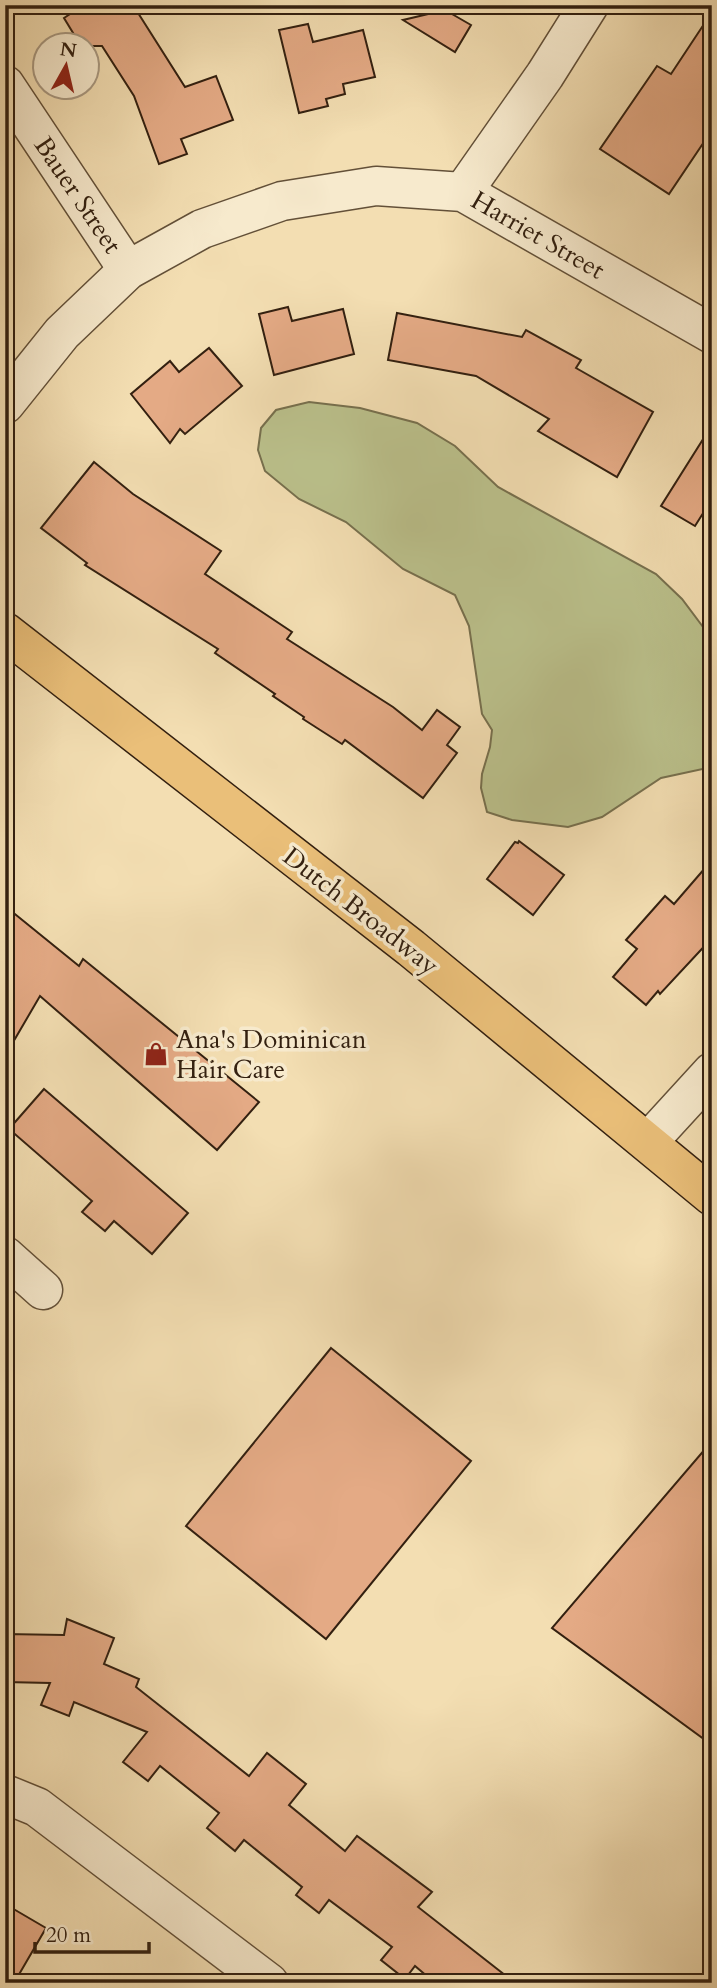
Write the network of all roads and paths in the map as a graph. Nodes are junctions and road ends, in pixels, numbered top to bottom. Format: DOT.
graph roads {
  1 [pos="589,5"];
  2 [pos="5,85"];
  3 [pos="463,192"];
  4 [pos="128,270"];
  5 [pos="712,334"];
  6 [pos="5,404"];
  7 [pos="5,632"];
  8 [pos="712,1072"];
  9 [pos="648,1142"];
  10 [pos="712,1196"];
  11 [pos="5,1256"];
  12 [pos="43,1290"];
  13 [pos="5,1794"];
  14 [pos="269,1983"];
  1 -- 3 [label="street"];
  2 -- 4 [label="street, Bauer Street"];
  3 -- 4 [label="street, Harriet Street"];
  3 -- 5 [label="street, Harriet Street"];
  4 -- 6 [label="street, Harriet Street"];
  7 -- 9 [label="main road, Dutch Broadway"];
  8 -- 9 [label="street"];
  9 -- 10 [label="main road, Dutch Broadway"];
  11 -- 12 [label="street"];
  13 -- 14 [label="street"];
}
